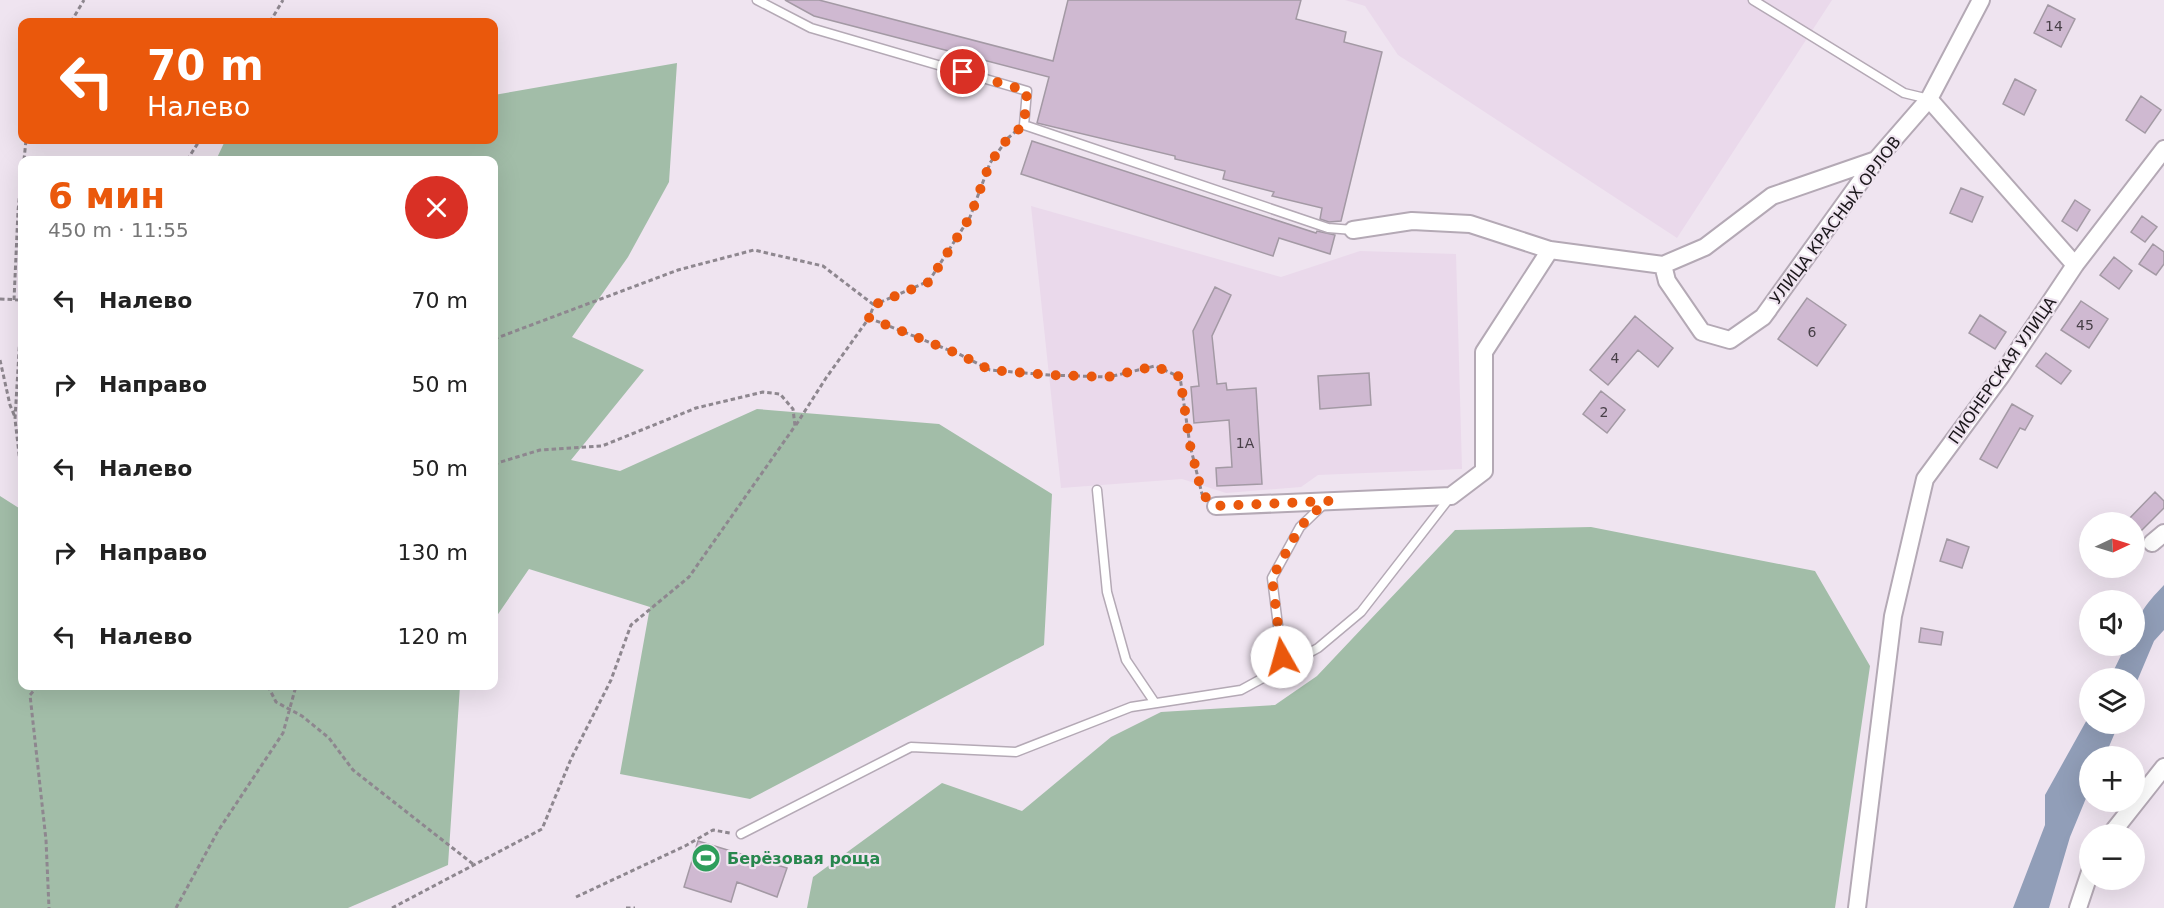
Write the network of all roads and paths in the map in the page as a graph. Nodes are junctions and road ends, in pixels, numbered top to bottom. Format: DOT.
graph roads {
  1 [pos="84,0"];
  2 [pos="283,0"];
  3 [pos="757,0"];
  4 [pos="1753,0"];
  5 [pos="1981,0"];
  6 [pos="73,18"];
  7 [pos="272,18"];
  8 [pos="1929,99"];
  9 [pos="1024,125"];
  10 [pos="2164,149"];
  11 [pos="1876,160"];
  12 [pos="18,211"];
  13 [pos="1353,230"];
  14 [pos="1550,250"];
  15 [pos="1663,265"];
  16 [pos="2075,265"];
  17 [pos="0,299"];
  18 [pos="14,300"];
  19 [pos="18,300"];
  20 [pos="874,305"];
  21 [pos="1763,317"];
  22 [pos="869,318"];
  23 [pos="498,338"];
  24 [pos="0,360"];
  25 [pos="18,368"];
  26 [pos="15,419"];
  27 [pos="795,426"];
  28 [pos="18,446"];
  29 [pos="498,463"];
  30 [pos="1096,490"];
  31 [pos="1451,496"];
  32 [pos="1330,501"];
  33 [pos="1216,506"];
  34 [pos="1274,672"];
  35 [pos="34,690"];
  36 [pos="270,690"];
  37 [pos="295,690"];
  38 [pos="1155,703"];
  39 [pos="2164,767"];
  40 [pos="2119,824"];
  41 [pos="741,834"];
  42 [pos="473,864"];
  43 [pos="2084,890"];
  44 [pos="576,897"];
  45 [pos="49,908"];
  46 [pos="176,908"];
  47 [pos="392,908"];
  48 [pos="626,908"];
  49 [pos="635,908"];
  50 [pos="1857,908"];
  51 [pos="2078,908"];
  1 -- 6 [label="path"];
  2 -- 7 [label="path"];
  3 -- 9 [label="lane"];
  4 -- 8 [label="lane"];
  5 -- 8 [label="street, УЛИЦА КРАСНЫХ ОРЛОВ"];
  8 -- 11 [label="street, УЛИЦА КРАСНЫХ ОРЛОВ"];
  8 -- 16 [label="street"];
  9 -- 13 [label="lane"];
  9 -- 20 [label="path"];
  10 -- 16 [label="street, ПИОНЕРСКАЯ УЛИЦА"];
  11 -- 15 [label="street"];
  11 -- 21 [label="street, УЛИЦА КРАСНЫХ ОРЛОВ"];
  12 -- 18 [label="path"];
  13 -- 14 [label="street"];
  14 -- 15 [label="street"];
  14 -- 31 [label="street"];
  15 -- 21 [label="lane"];
  16 -- 50 [label="street, ПИОНЕРСКАЯ УЛИЦА"];
  17 -- 18 [label="path"];
  18 -- 19 [label="path"];
  20 -- 22 [label="path"];
  20 -- 23 [label="path"];
  22 -- 27 [label="path"];
  22 -- 33 [label="path"];
  24 -- 26 [label="path"];
  25 -- 26 [label="path"];
  26 -- 28 [label="path"];
  27 -- 29 [label="path"];
  27 -- 47 [label="path"];
  30 -- 38 [label="lane"];
  31 -- 32 [label="street"];
  31 -- 34 [label="lane"];
  32 -- 33 [label="street"];
  32 -- 34 [label="lane"];
  34 -- 38 [label="lane"];
  35 -- 45 [label="path"];
  36 -- 42 [label="path"];
  37 -- 46 [label="path"];
  38 -- 41 [label="lane"];
  39 -- 40 [label="street"];
  41 -- 44 [label="path"];
  43 -- 51 [label="street"];
  48 -- 49 [label="path"];
}
